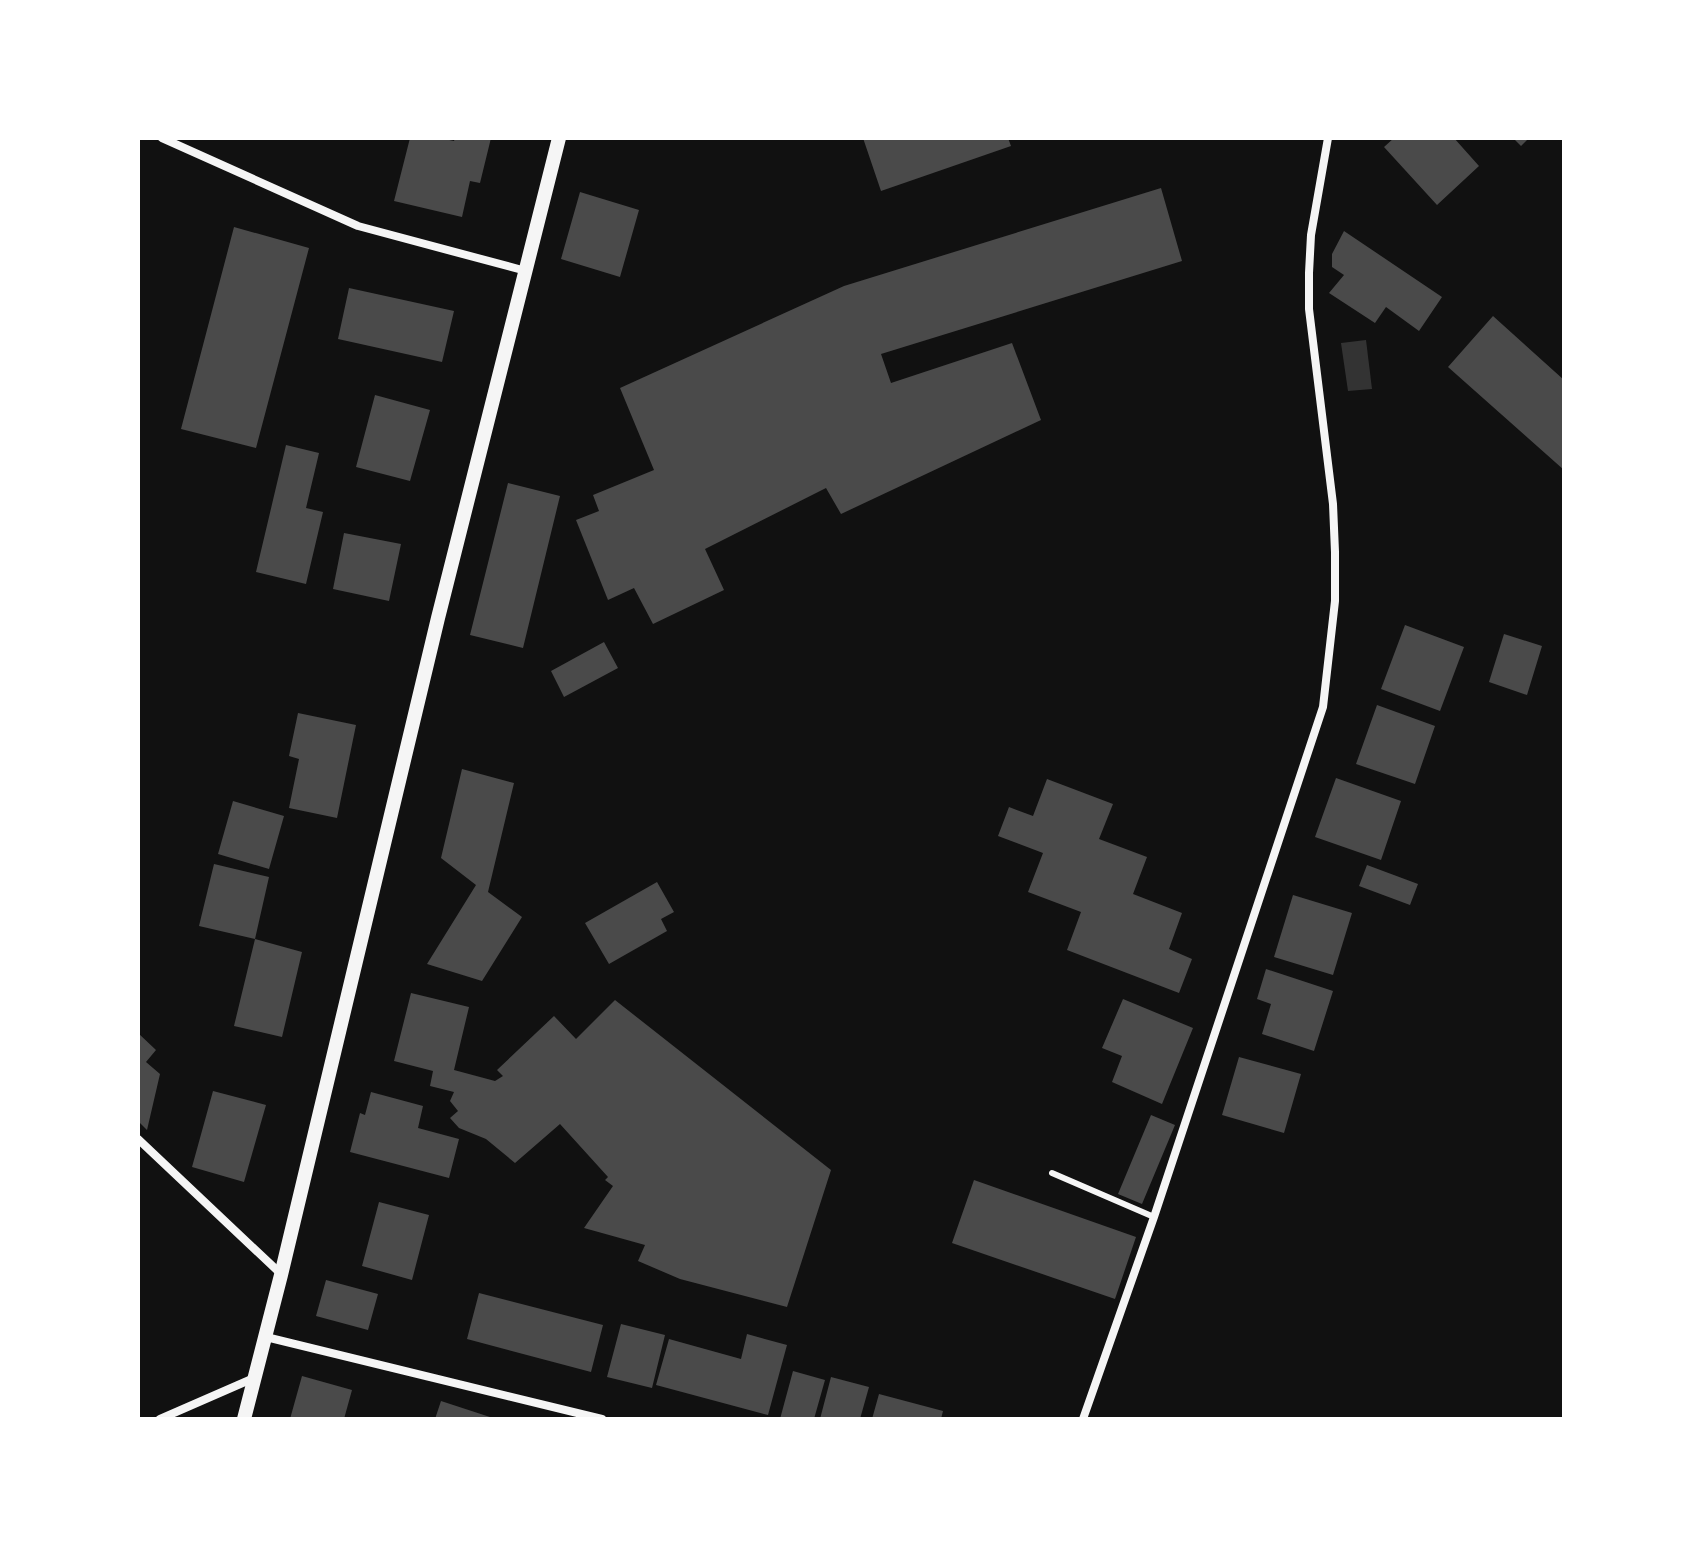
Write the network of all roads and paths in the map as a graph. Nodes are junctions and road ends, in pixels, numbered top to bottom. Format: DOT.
graph roads {
  1 [pos="162,138"];
  2 [pos="559,138"];
  3 [pos="1328,138"];
  4 [pos="527,271"];
  5 [pos="138,1139"];
  6 [pos="1052,1173"];
  7 [pos="1154,1217"];
  8 [pos="281,1275"];
  9 [pos="266,1337"];
  10 [pos="255,1377"];
  11 [pos="160,1419"];
  12 [pos="244,1419"];
  13 [pos="602,1419"];
  14 [pos="1083,1419"];
  1 -- 4 [label="street"];
  2 -- 4 [label="street"];
  3 -- 7 [label="street"];
  4 -- 8 [label="street"];
  5 -- 8 [label="street"];
  6 -- 7 [label="lane"];
  7 -- 14 [label="street"];
  8 -- 9 [label="street"];
  9 -- 10 [label="street"];
  9 -- 13 [label="street"];
  10 -- 11 [label="street"];
  10 -- 12 [label="street"];
}
